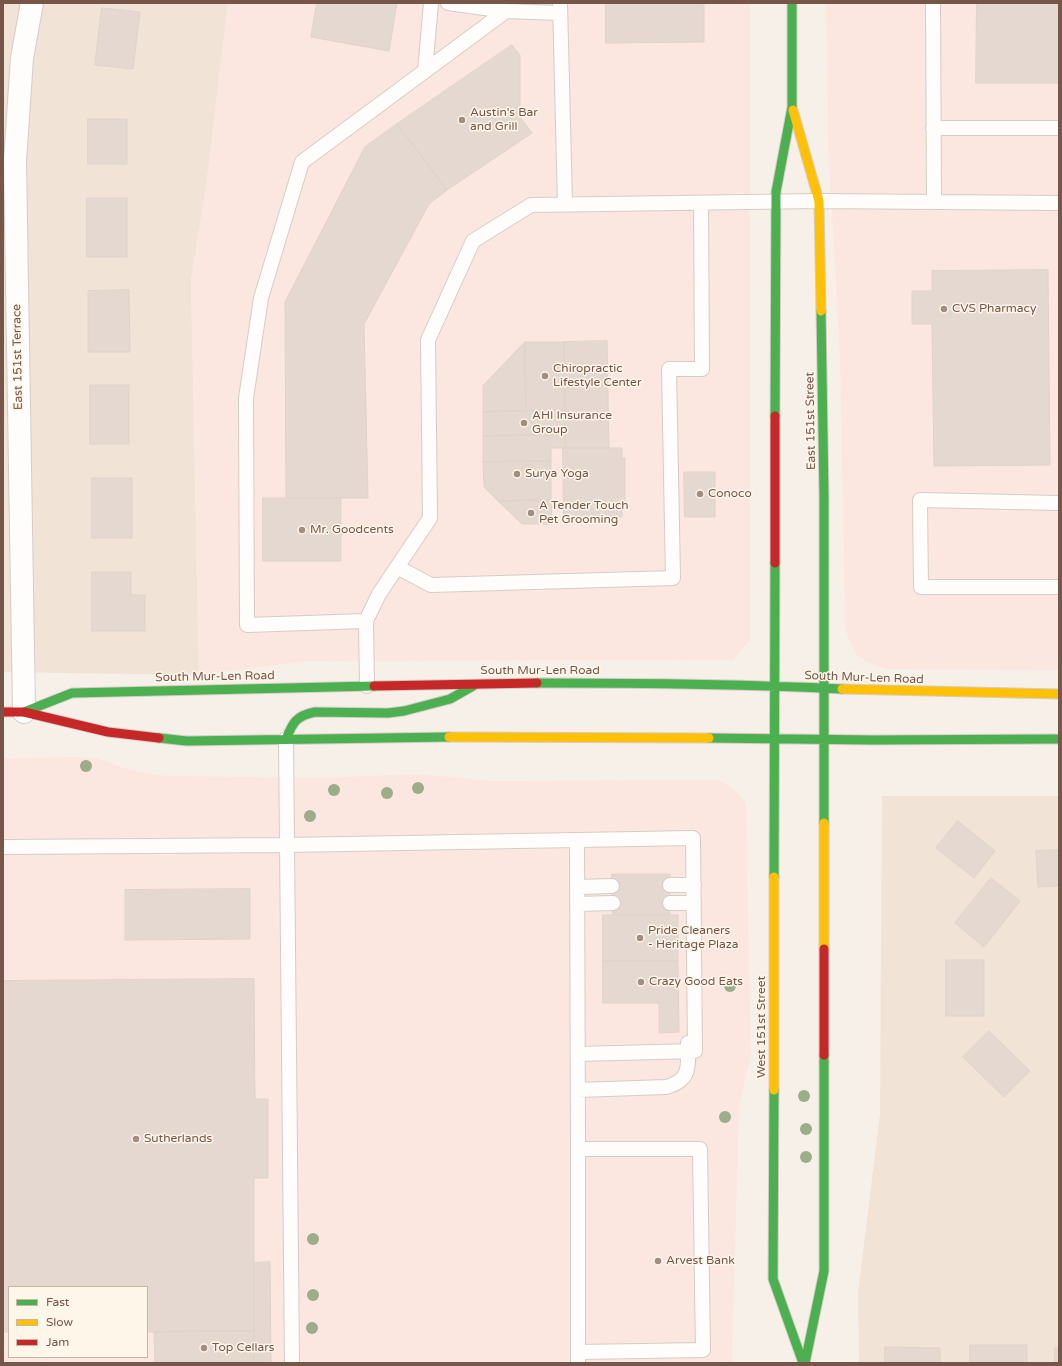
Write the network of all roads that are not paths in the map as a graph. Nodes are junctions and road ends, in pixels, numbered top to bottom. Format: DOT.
graph roads {
  1 [pos="32,3"];
  2 [pos="431,3"];
  3 [pos="448,3"];
  4 [pos="792,3"];
  5 [pos="933,3"];
  6 [pos="560,8"];
  7 [pos="506,11"];
  8 [pos="425,71"];
  9 [pos="792,107"];
  10 [pos="933,128"];
  11 [pos="1059,128"];
  12 [pos="820,201"];
  13 [pos="776,202"];
  14 [pos="934,202"];
  15 [pos="701,203"];
  16 [pos="1059,203"];
  17 [pos="565,204"];
  18 [pos="1059,503"];
  19 [pos="397,567"];
  20 [pos="1059,587"];
  21 [pos="366,621"];
  22 [pos="476,684"];
  23 [pos="367,686"];
  24 [pos="775,686"];
  25 [pos="824,689"];
  26 [pos="1059,694"];
  27 [pos="13,712"];
  28 [pos="775,738"];
  29 [pos="286,739"];
  30 [pos="823,739"];
  31 [pos="1059,739"];
  32 [pos="577,840"];
  33 [pos="287,845"];
  34 [pos="3,847"];
  35 [pos="694,885"];
  36 [pos="577,886"];
  37 [pos="612,886"];
  38 [pos="670,886"];
  39 [pos="694,902"];
  40 [pos="613,903"];
  41 [pos="670,903"];
  42 [pos="577,904"];
  43 [pos="688,1052"];
  44 [pos="578,1054"];
  45 [pos="578,1090"];
  46 [pos="578,1149"];
  47 [pos="578,1357"];
  48 [pos="292,1363"];
  49 [pos="804,1363"];
  1 -- 27 [label="street, East 151st Terrace"];
  2 -- 8 [label="lane"];
  3 -- 7 [label="lane"];
  4 -- 9 [label="main road, East 151st Street"];
  5 -- 10 [label="lane"];
  6 -- 7 [label="lane"];
  6 -- 17 [label="lane"];
  7 -- 8 [label="lane"];
  8 -- 21 [label="lane"];
  9 -- 12 [label="main road, East 151st Street"];
  9 -- 13 [label="main road, East 151st Street"];
  10 -- 11 [label="lane"];
  10 -- 14 [label="lane"];
  12 -- 13 [label="lane"];
  12 -- 14 [label="lane"];
  12 -- 25 [label="main road, East 151st Street"];
  13 -- 15 [label="lane"];
  13 -- 24 [label="main road, East 151st Street"];
  14 -- 16 [label="lane"];
  15 -- 17 [label="lane"];
  15 -- 19 [label="lane"];
  17 -- 19 [label="lane"];
  18 -- 20 [label="lane"];
  19 -- 21 [label="lane"];
  21 -- 23 [label="lane"];
  22 -- 23 [label="main road, South Mur-Len Road"];
  22 -- 24 [label="main road, South Mur-Len Road"];
  22 -- 29 [label="main road"];
  23 -- 27 [label="main road, South Mur-Len Road"];
  24 -- 25 [label="main road, South Mur-Len Road"];
  24 -- 28 [label="main road, West 151st Street"];
  25 -- 26 [label="main road, South Mur-Len Road"];
  25 -- 30 [label="main road, East 151st Street"];
  27 -- 29 [label="main road"];
  28 -- 29 [label="main road"];
  28 -- 30 [label="main road"];
  28 -- 49 [label="main road, West 151st Street"];
  29 -- 33 [label="lane"];
  30 -- 31 [label="main road"];
  30 -- 49 [label="main road, West 151st Street"];
  32 -- 33 [label="lane"];
  32 -- 35 [label="lane"];
  32 -- 36 [label="lane"];
  33 -- 34 [label="lane"];
  33 -- 48 [label="lane"];
  35 -- 38 [label="lane"];
  35 -- 39 [label="lane"];
  36 -- 37 [label="lane"];
  36 -- 42 [label="lane"];
  39 -- 41 [label="lane"];
  39 -- 43 [label="lane"];
  40 -- 42 [label="lane"];
  42 -- 44 [label="lane"];
  43 -- 44 [label="lane"];
  43 -- 45 [label="lane"];
  44 -- 45 [label="lane"];
  45 -- 46 [label="lane"];
  46 -- 47 [label="lane"];
  46 -- 47 [label="lane"];
}
